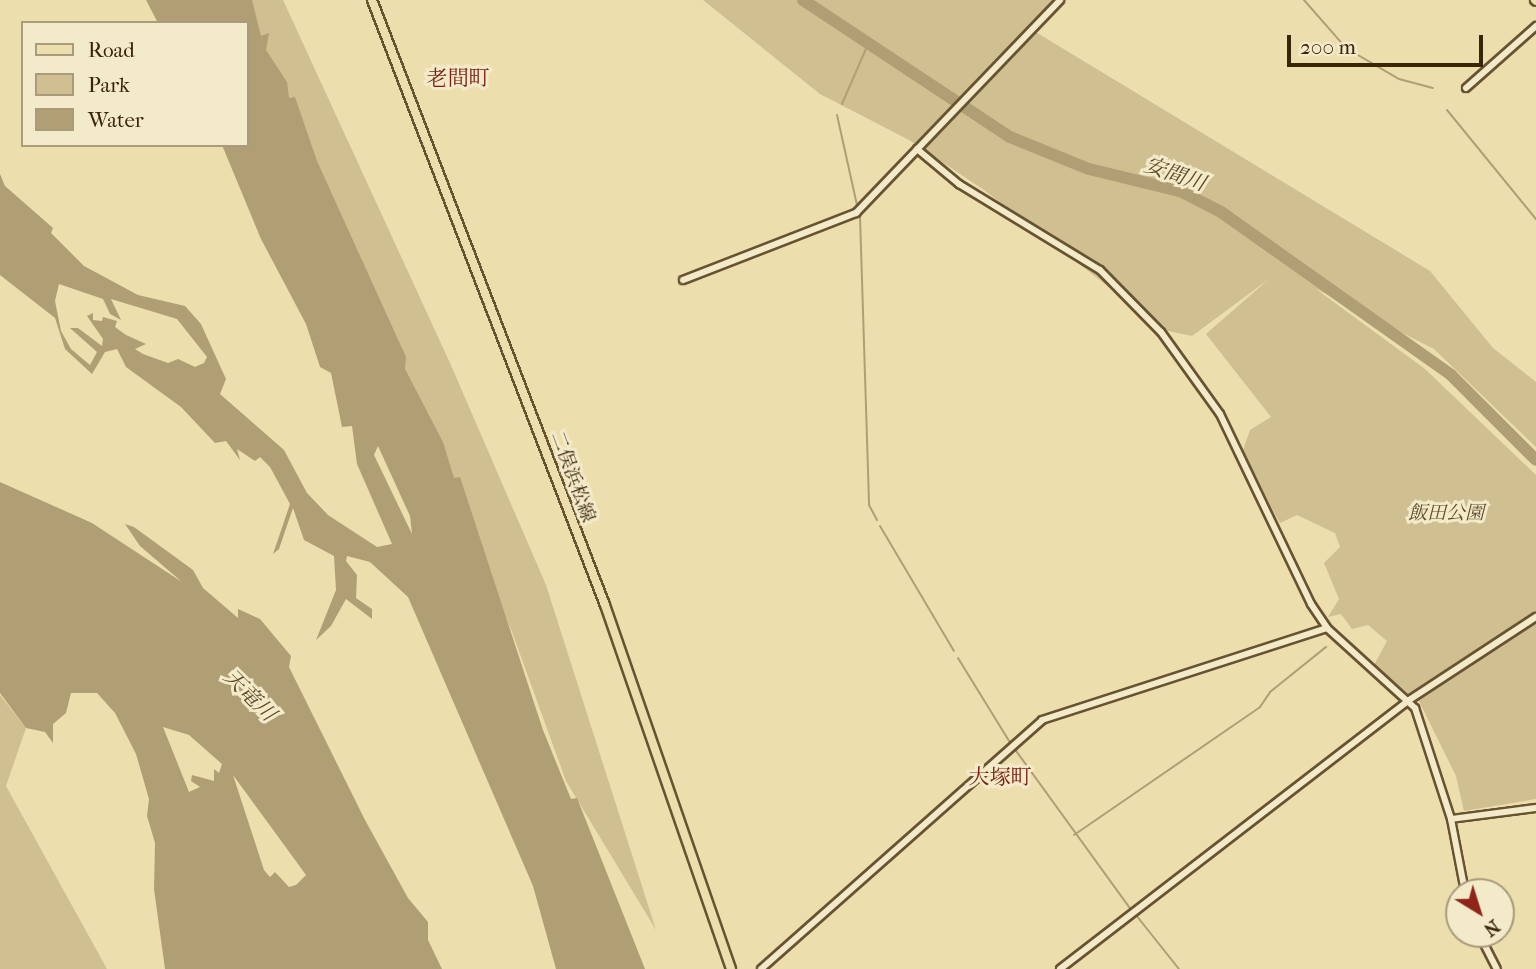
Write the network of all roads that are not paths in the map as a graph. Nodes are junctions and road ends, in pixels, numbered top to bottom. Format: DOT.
graph roads {
  1 [pos="372,0"];
  2 [pos="1058,0"];
  3 [pos="1536,26"];
  4 [pos="1466,88"];
  5 [pos="917,149"];
  6 [pos="683,280"];
  7 [pos="1536,617"];
  8 [pos="1327,628"];
  9 [pos="1409,700"];
  10 [pos="1536,808"];
  11 [pos="1451,819"];
  12 [pos="1462,878"];
  13 [pos="1486,948"];
  14 [pos="731,969"];
  15 [pos="761,969"];
  16 [pos="1060,969"];
  17 [pos="1497,969"];
  1 -- 14 [label="main road, 二俣浜松線"];
  2 -- 5 [label="street"];
  3 -- 4 [label="street"];
  5 -- 6 [label="street"];
  5 -- 8 [label="street"];
  7 -- 9 [label="street"];
  8 -- 9 [label="street"];
  8 -- 15 [label="street"];
  9 -- 11 [label="street"];
  9 -- 16 [label="street"];
  10 -- 11 [label="street"];
  11 -- 12 [label="street"];
  13 -- 17 [label="street"];
}
